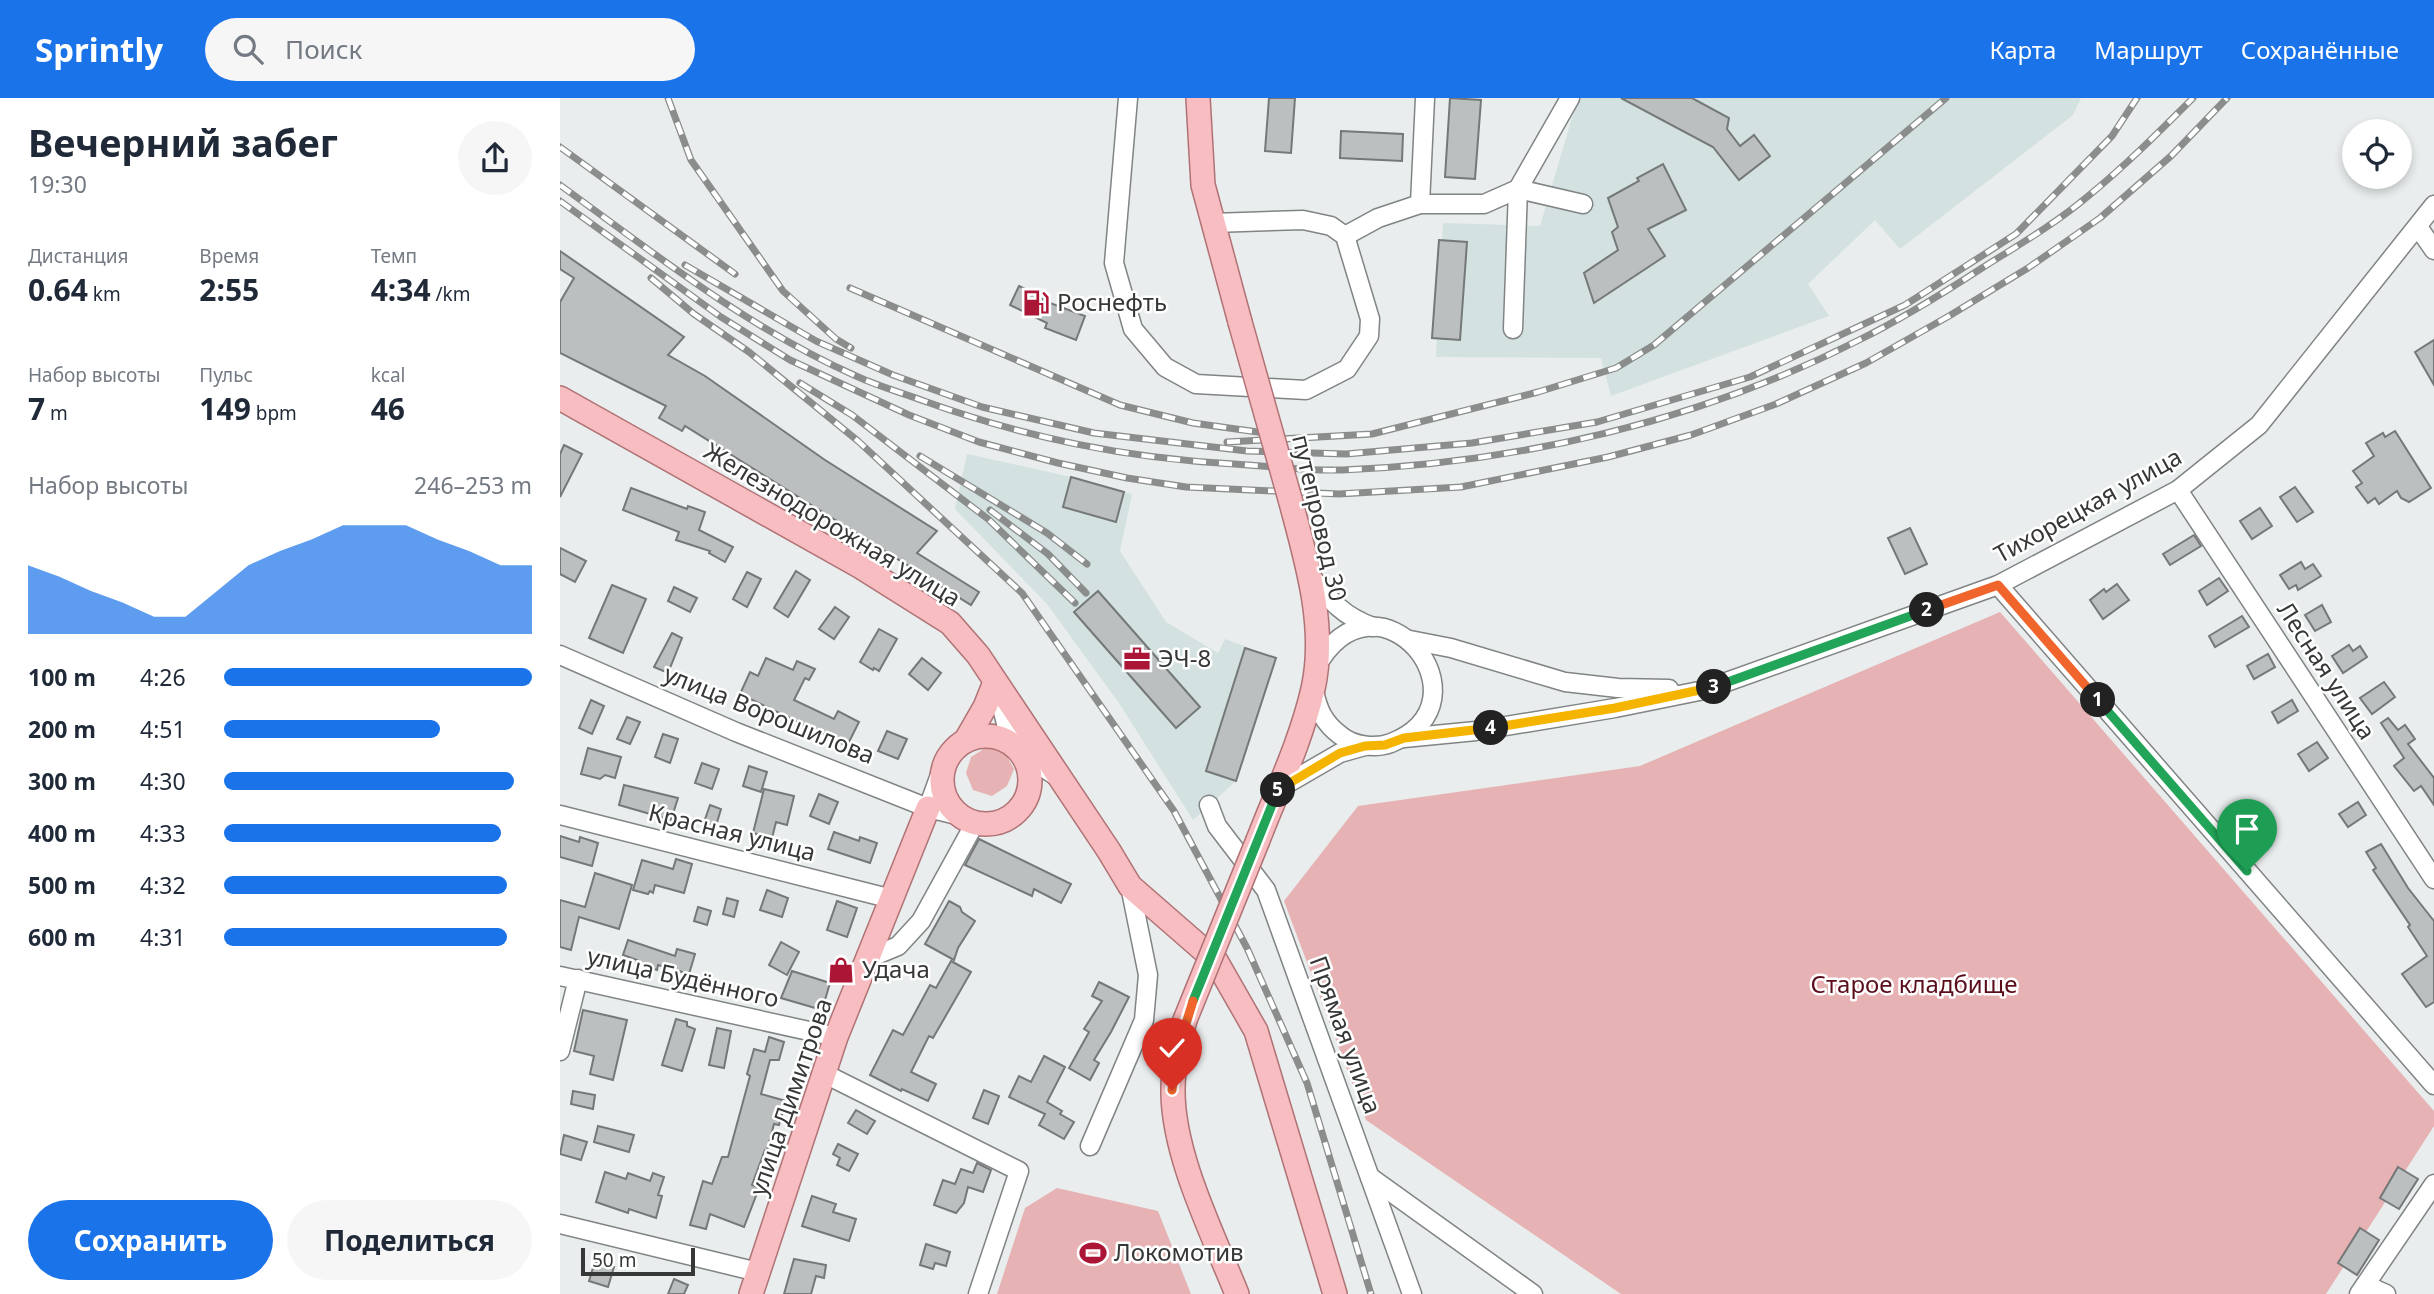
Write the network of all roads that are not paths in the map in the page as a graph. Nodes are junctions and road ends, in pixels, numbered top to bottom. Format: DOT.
graph roads {
  1 [pos="1128,98"];
  2 [pos="1198,98"];
  3 [pos="1425,98"];
  4 [pos="1570,98"];
  5 [pos="1518,190"];
  6 [pos="1420,204"];
  7 [pos="1583,204"];
  8 [pos="2434,205"];
  9 [pos="1213,223"];
  10 [pos="2418,227"];
  11 [pos="1345,236"];
  12 [pos="2434,250"];
  13 [pos="1513,330"];
  14 [pos="560,398"];
  15 [pos="2178,490"];
  16 [pos="1310,575"];
  17 [pos="1998,585"];
  18 [pos="1373,627"];
  19 [pos="1410,640"];
  20 [pos="560,654"];
  21 [pos="1314,678"];
  22 [pos="995,682"];
  23 [pos="1704,690"];
  24 [pos="1404,738"];
  25 [pos="966,740"];
  26 [pos="1365,746"];
  27 [pos="1016,748"];
  28 [pos="945,761"];
  29 [pos="1059,778"];
  30 [pos="1278,789"];
  31 [pos="1209,805"];
  32 [pos="928,808"];
  33 [pos="560,815"];
  34 [pos="968,820"];
  35 [pos="2434,879"];
  36 [pos="1130,886"];
  37 [pos="892,898"];
  38 [pos="869,958"];
  39 [pos="569,977"];
  40 [pos="836,1037"];
  41 [pos="560,1051"];
  42 [pos="825,1074"];
  43 [pos="2434,1084"];
  44 [pos="1090,1146"];
  45 [pos="1370,1177"];
  46 [pos="2434,1184"];
  47 [pos="560,1224"];
  48 [pos="758,1272"];
  49 [pos="2362,1289"];
  50 [pos="751,1294"];
  51 [pos="978,1294"];
  52 [pos="1237,1294"];
  53 [pos="1335,1294"];
  54 [pos="1412,1294"];
  55 [pos="1533,1294"];
  56 [pos="2386,1294"];
  1 -- 11 [label="street"];
  2 -- 9 [label="main road, путепровод 30"];
  3 -- 6 [label="street"];
  4 -- 5 [label="street"];
  5 -- 6 [label="street"];
  5 -- 7 [label="street"];
  5 -- 13 [label="street"];
  6 -- 11 [label="street"];
  8 -- 10 [label="street, Тихорецкая улица"];
  9 -- 11 [label="street"];
  9 -- 16 [label="main road, путепровод 30, bridge"];
  10 -- 12 [label="street"];
  10 -- 15 [label="street, Тихорецкая улица"];
  14 -- 22 [label="main road, Железнодорожная улица"];
  15 -- 17 [label="street, Тихорецкая улица"];
  15 -- 35 [label="street, Лесная улица"];
  16 -- 18 [label="street"];
  16 -- 21 [label="main road, путепровод 30"];
  17 -- 23 [label="street, Тихорецкая улица"];
  17 -- 43 [label="street"];
  18 -- 19 [label="street"];
  18 -- 21 [label="street"];
  19 -- 23 [label="street"];
  19 -- 24 [label="street"];
  20 -- 32 [label="street, улица Ворошилова"];
  21 -- 26 [label="street"];
  21 -- 30 [label="main road, путепровод 30"];
  22 -- 25 [label="main road"];
  22 -- 27 [label="street"];
  22 -- 29 [label="main road, Железнодорожная улица"];
  23 -- 24 [label="street"];
  24 -- 26 [label="street"];
  25 -- 27 [label="main road"];
  25 -- 28 [label="main road"];
  26 -- 30 [label="street"];
  27 -- 29 [label="street"];
  27 -- 34 [label="main road"];
  28 -- 32 [label="street, улица Димитрова"];
  28 -- 34 [label="main road"];
  29 -- 36 [label="main road, Железнодорожная улица"];
  30 -- 52 [label="main road, путепровод 30, bridge"];
  31 -- 45 [label="street, Прямая улица"];
  32 -- 34 [label="street, улица Ворошилова"];
  32 -- 37 [label="main road, улица Димитрова"];
  33 -- 37 [label="street, Красная улица"];
  34 -- 38 [label="street"];
  36 -- 44 [label="street"];
  36 -- 53 [label="main road, Железнодорожная улица"];
  37 -- 38 [label="main road, улица Димитрова"];
  38 -- 40 [label="main road, улица Димитрова"];
  39 -- 40 [label="street, улица Будённого"];
  39 -- 41 [label="street"];
  40 -- 42 [label="main road, улица Димитрова"];
  42 -- 48 [label="main road, улица Димитрова"];
  42 -- 51 [label="street"];
  45 -- 54 [label="street, Прямая улица"];
  45 -- 55 [label="street"];
  46 -- 49 [label="street"];
  47 -- 48 [label="street"];
  48 -- 50 [label="main road, улица Димитрова"];
  49 -- 56 [label="street"];
}
